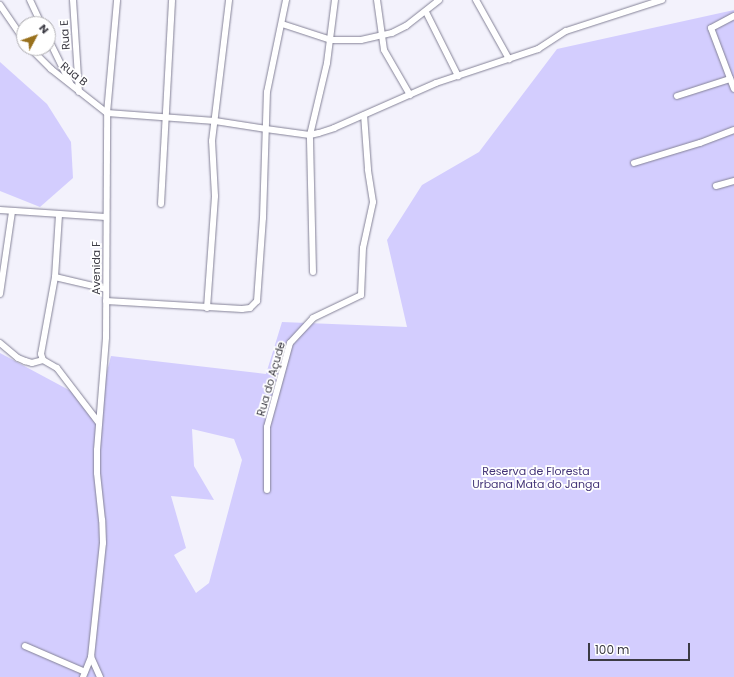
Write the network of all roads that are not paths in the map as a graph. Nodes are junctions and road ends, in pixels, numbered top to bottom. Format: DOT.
graph roads {
  1 [pos="30,0"];
  2 [pos="73,0"];
  3 [pos="117,0"];
  4 [pos="172,0"];
  5 [pos="229,0"];
  6 [pos="286,0"];
  7 [pos="335,0"];
  8 [pos="377,0"];
  9 [pos="439,0"];
  10 [pos="476,0"];
  11 [pos="662,0"];
  12 [pos="0,5"];
  13 [pos="426,12"];
  14 [pos="37,16"];
  15 [pos="734,16"];
  16 [pos="282,24"];
  17 [pos="16,28"];
  18 [pos="381,37"];
  19 [pos="331,40"];
  20 [pos="56,54"];
  21 [pos="39,56"];
  22 [pos="509,59"];
  23 [pos="458,76"];
  24 [pos="730,80"];
  25 [pos="71,85"];
  26 [pos="734,89"];
  27 [pos="79,92"];
  28 [pos="410,95"];
  29 [pos="677,96"];
  30 [pos="107,113"];
  31 [pos="364,115"];
  32 [pos="165,118"];
  33 [pos="215,121"];
  34 [pos="266,129"];
  35 [pos="734,130"];
  36 [pos="310,135"];
  37 [pos="634,163"];
  38 [pos="734,181"];
  39 [pos="716,186"];
  40 [pos="160,204"];
  41 [pos="0,210"];
  42 [pos="12,212"];
  43 [pos="59,214"];
  44 [pos="106,217"];
  45 [pos="313,272"];
  46 [pos="55,277"];
  47 [pos="106,289"];
  48 [pos="0,294"];
  49 [pos="106,301"];
  50 [pos="207,308"];
  51 [pos="0,343"];
  52 [pos="43,360"];
  53 [pos="99,422"];
  54 [pos="267,490"];
  55 [pos="25,646"];
  56 [pos="91,657"];
  57 [pos="84,674"];
  58 [pos="100,677"];
  1 -- 14 [label="street"];
  2 -- 27 [label="street, Rua E"];
  3 -- 30 [label="street, Avenida F"];
  4 -- 32 [label="street"];
  5 -- 33 [label="street"];
  6 -- 16 [label="street"];
  7 -- 19 [label="street"];
  8 -- 18 [label="street"];
  9 -- 13 [label="street"];
  10 -- 22 [label="street"];
  11 -- 22 [label="street"];
  12 -- 17 [label="street"];
  13 -- 18 [label="street"];
  13 -- 23 [label="street"];
  15 -- 24 [label="street"];
  16 -- 19 [label="street"];
  16 -- 34 [label="street"];
  18 -- 19 [label="street"];
  18 -- 28 [label="street"];
  19 -- 36 [label="street"];
  20 -- 25 [label="street"];
  21 -- 25 [label="street, Rua B"];
  22 -- 23 [label="street"];
  23 -- 28 [label="street"];
  24 -- 26 [label="street"];
  24 -- 29 [label="street"];
  25 -- 27 [label="street, Rua B"];
  27 -- 30 [label="street, Rua B"];
  28 -- 31 [label="street"];
  30 -- 32 [label="street"];
  30 -- 44 [label="street, Avenida F"];
  31 -- 36 [label="street"];
  31 -- 54 [label="street, Rua do Açude"];
  32 -- 33 [label="street"];
  32 -- 40 [label="street"];
  33 -- 34 [label="street"];
  33 -- 50 [label="street"];
  34 -- 36 [label="street"];
  34 -- 50 [label="street"];
  35 -- 37 [label="street"];
  36 -- 45 [label="street"];
  38 -- 39 [label="street"];
  41 -- 42 [label="street"];
  42 -- 43 [label="street"];
  42 -- 48 [label="street"];
  43 -- 44 [label="street"];
  43 -- 46 [label="street"];
  44 -- 47 [label="street, Avenida F"];
  46 -- 47 [label="street"];
  46 -- 52 [label="street"];
  47 -- 49 [label="street, Avenida F"];
  49 -- 50 [label="street"];
  49 -- 53 [label="street, Avenida F"];
  51 -- 52 [label="street"];
  52 -- 53 [label="street"];
  53 -- 56 [label="street"];
  55 -- 57 [label="street"];
  56 -- 57 [label="street"];
  56 -- 58 [label="street"];
}
